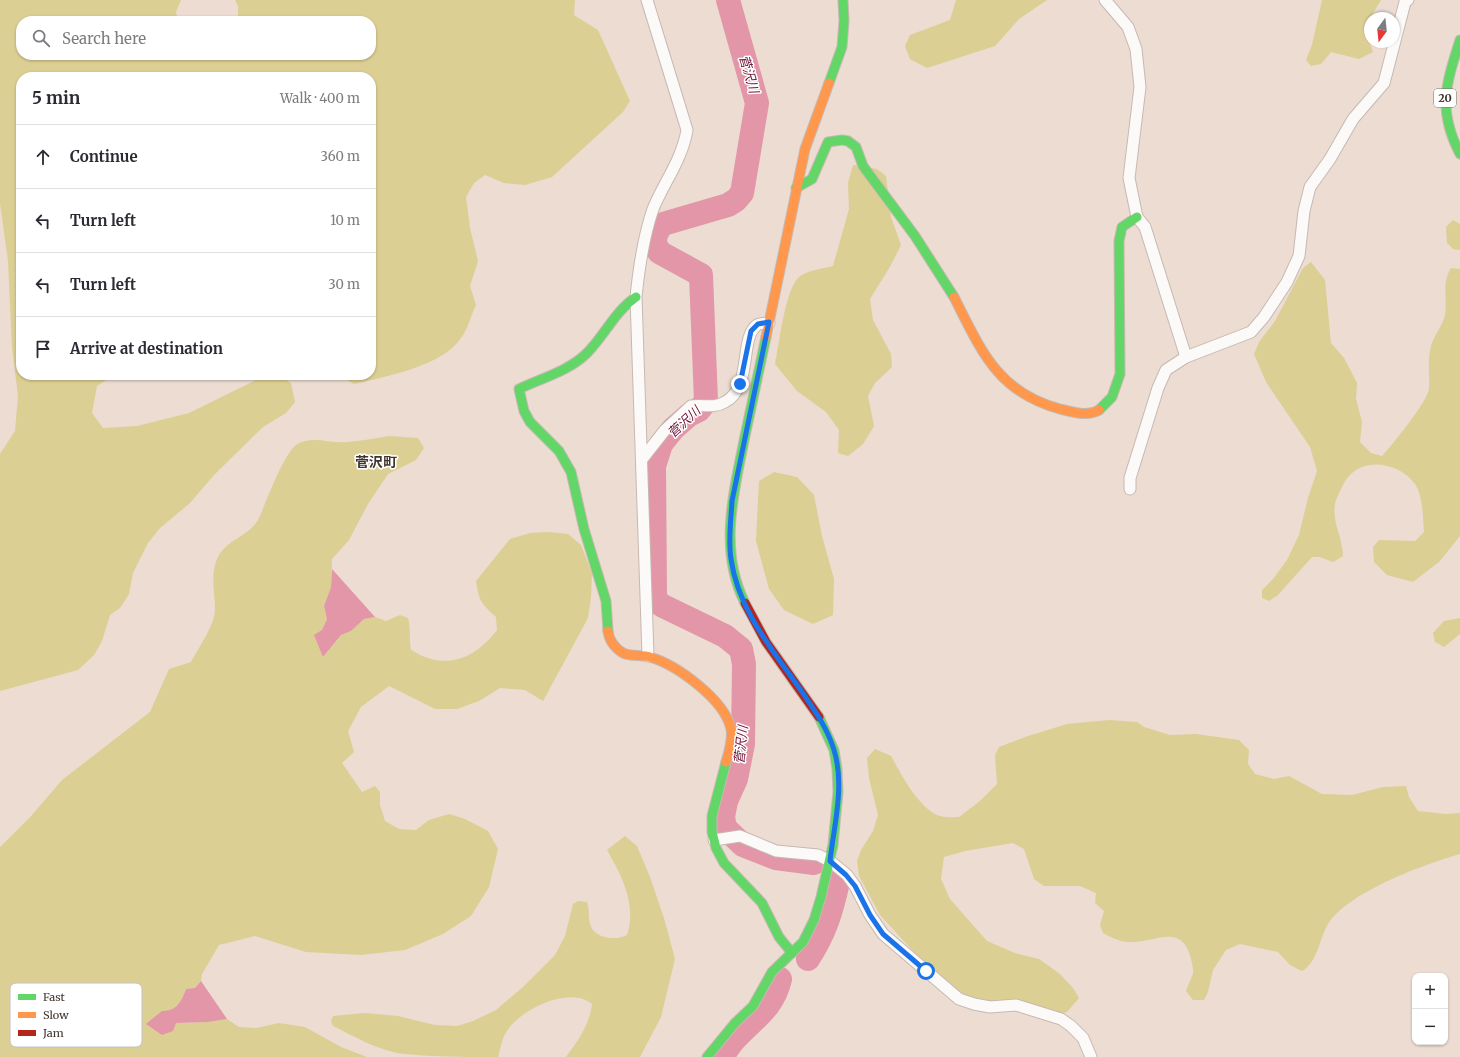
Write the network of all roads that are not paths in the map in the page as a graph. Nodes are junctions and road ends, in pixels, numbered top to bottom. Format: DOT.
graph roads {
  1 [pos="647,0"];
  2 [pos="843,0"];
  3 [pos="1105,0"];
  4 [pos="1408,0"];
  5 [pos="1460,40"];
  6 [pos="1460,154"];
  7 [pos="796,188"];
  8 [pos="1137,217"];
  9 [pos="636,297"];
  10 [pos="769,322"];
  11 [pos="1186,356"];
  12 [pos="643,458"];
  13 [pos="1130,489"];
  14 [pos="648,656"];
  15 [pos="719,839"];
  16 [pos="830,861"];
  17 [pos="792,954"];
  18 [pos="707,1057"];
  19 [pos="1091,1057"];
  1 -- 9 [label="street"];
  2 -- 7 [label="street"];
  3 -- 8 [label="street"];
  4 -- 11 [label="street"];
  5 -- 6 [label="street, 20"];
  7 -- 8 [label="street"];
  7 -- 10 [label="street"];
  8 -- 11 [label="street"];
  9 -- 12 [label="street"];
  9 -- 14 [label="street"];
  10 -- 12 [label="street"];
  10 -- 16 [label="street"];
  11 -- 13 [label="street"];
  12 -- 14 [label="street"];
  14 -- 15 [label="street"];
  15 -- 16 [label="street"];
  15 -- 17 [label="street"];
  16 -- 17 [label="street"];
  16 -- 19 [label="street"];
  17 -- 18 [label="street"];
}
